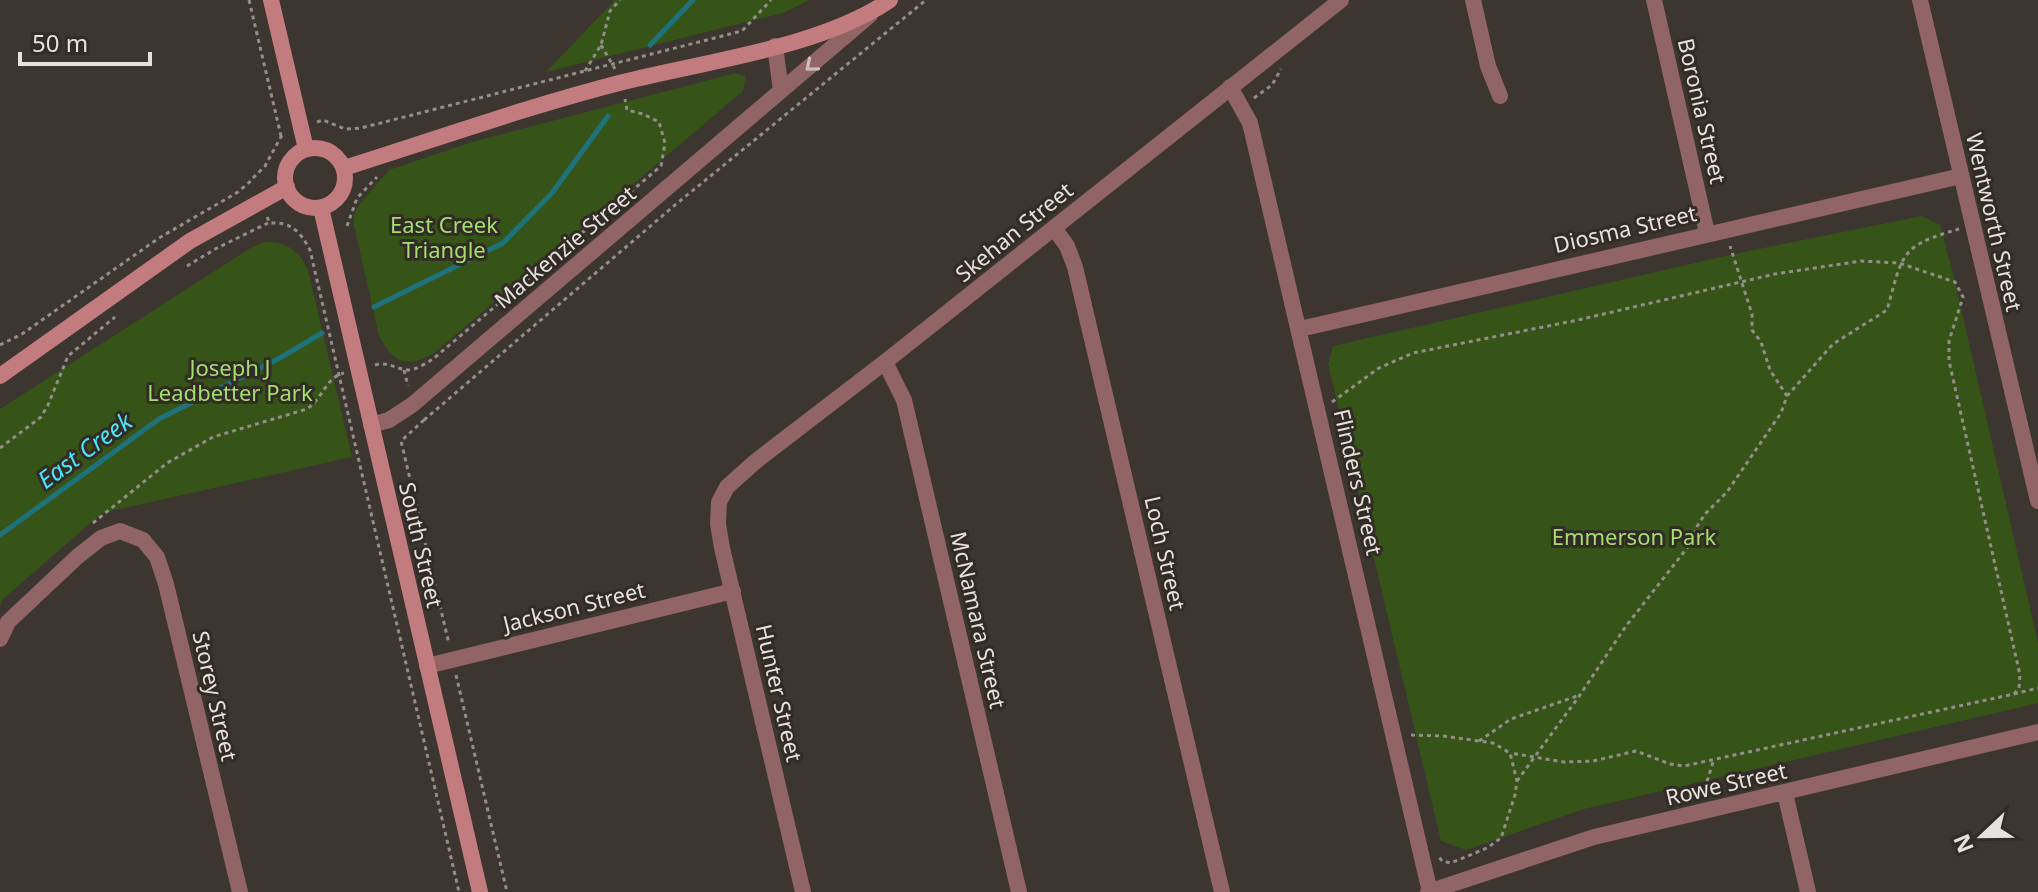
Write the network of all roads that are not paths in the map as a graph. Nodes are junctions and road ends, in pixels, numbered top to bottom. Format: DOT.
graph roads {
  1 [pos="271,0"];
  2 [pos="1341,0"];
  3 [pos="1473,0"];
  4 [pos="1654,0"];
  5 [pos="1920,0"];
  6 [pos="887,2"];
  7 [pos="775,46"];
  8 [pos="1230,87"];
  9 [pos="781,91"];
  10 [pos="1500,96"];
  11 [pos="306,149"];
  12 [pos="344,168"];
  13 [pos="1961,176"];
  14 [pos="287,187"];
  15 [pos="321,208"];
  16 [pos="1054,228"];
  17 [pos="1707,233"];
  18 [pos="1300,329"];
  19 [pos="885,362"];
  20 [pos="0,376"];
  21 [pos="371,425"];
  22 [pos="2038,501"];
  23 [pos="719,502"];
  24 [pos="733,591"];
  25 [pos="0,639"];
  26 [pos="427,666"];
  27 [pos="2038,732"];
  28 [pos="1785,793"];
  29 [pos="240,892"];
  30 [pos="480,892"];
  31 [pos="803,892"];
  32 [pos="1019,892"];
  33 [pos="1222,892"];
  34 [pos="1429,892"];
  35 [pos="1808,892"];
  1 -- 11 [label="main road"];
  2 -- 8 [label="street, Skehan Street"];
  3 -- 10 [label="street"];
  4 -- 17 [label="street, Boronia Street"];
  5 -- 13 [label="street, Wentworth Street"];
  6 -- 7 [label="main road, Mackenzie Street"];
  6 -- 9 [label="street, Mackenzie Street, one-way"];
  7 -- 9 [label="street"];
  7 -- 12 [label="main road, Mackenzie Street"];
  8 -- 16 [label="street, Skehan Street"];
  8 -- 18 [label="street, Flinders Street"];
  9 -- 21 [label="street, Mackenzie Street"];
  11 -- 12 [label="main road"];
  11 -- 14 [label="main road"];
  12 -- 15 [label="main road"];
  13 -- 17 [label="street, Diosma Street"];
  13 -- 22 [label="street, Wentworth Street"];
  14 -- 15 [label="main road"];
  14 -- 20 [label="main road"];
  15 -- 21 [label="main road, South Street"];
  16 -- 19 [label="street, Skehan Street"];
  16 -- 33 [label="street, Loch Street"];
  17 -- 18 [label="street, Diosma Street"];
  18 -- 34 [label="street, Flinders Street"];
  19 -- 23 [label="street, Skehan Street"];
  19 -- 32 [label="street, McNamara Street"];
  21 -- 26 [label="main road, South Street"];
  23 -- 24 [label="street, Hunter Street"];
  24 -- 26 [label="street, Jackson Street"];
  24 -- 31 [label="street, Hunter Street"];
  25 -- 29 [label="street, Storey Street"];
  26 -- 30 [label="main road, South Street"];
  27 -- 28 [label="street, Rowe Street"];
  28 -- 34 [label="street, Rowe Street"];
  28 -- 35 [label="street"];
}
